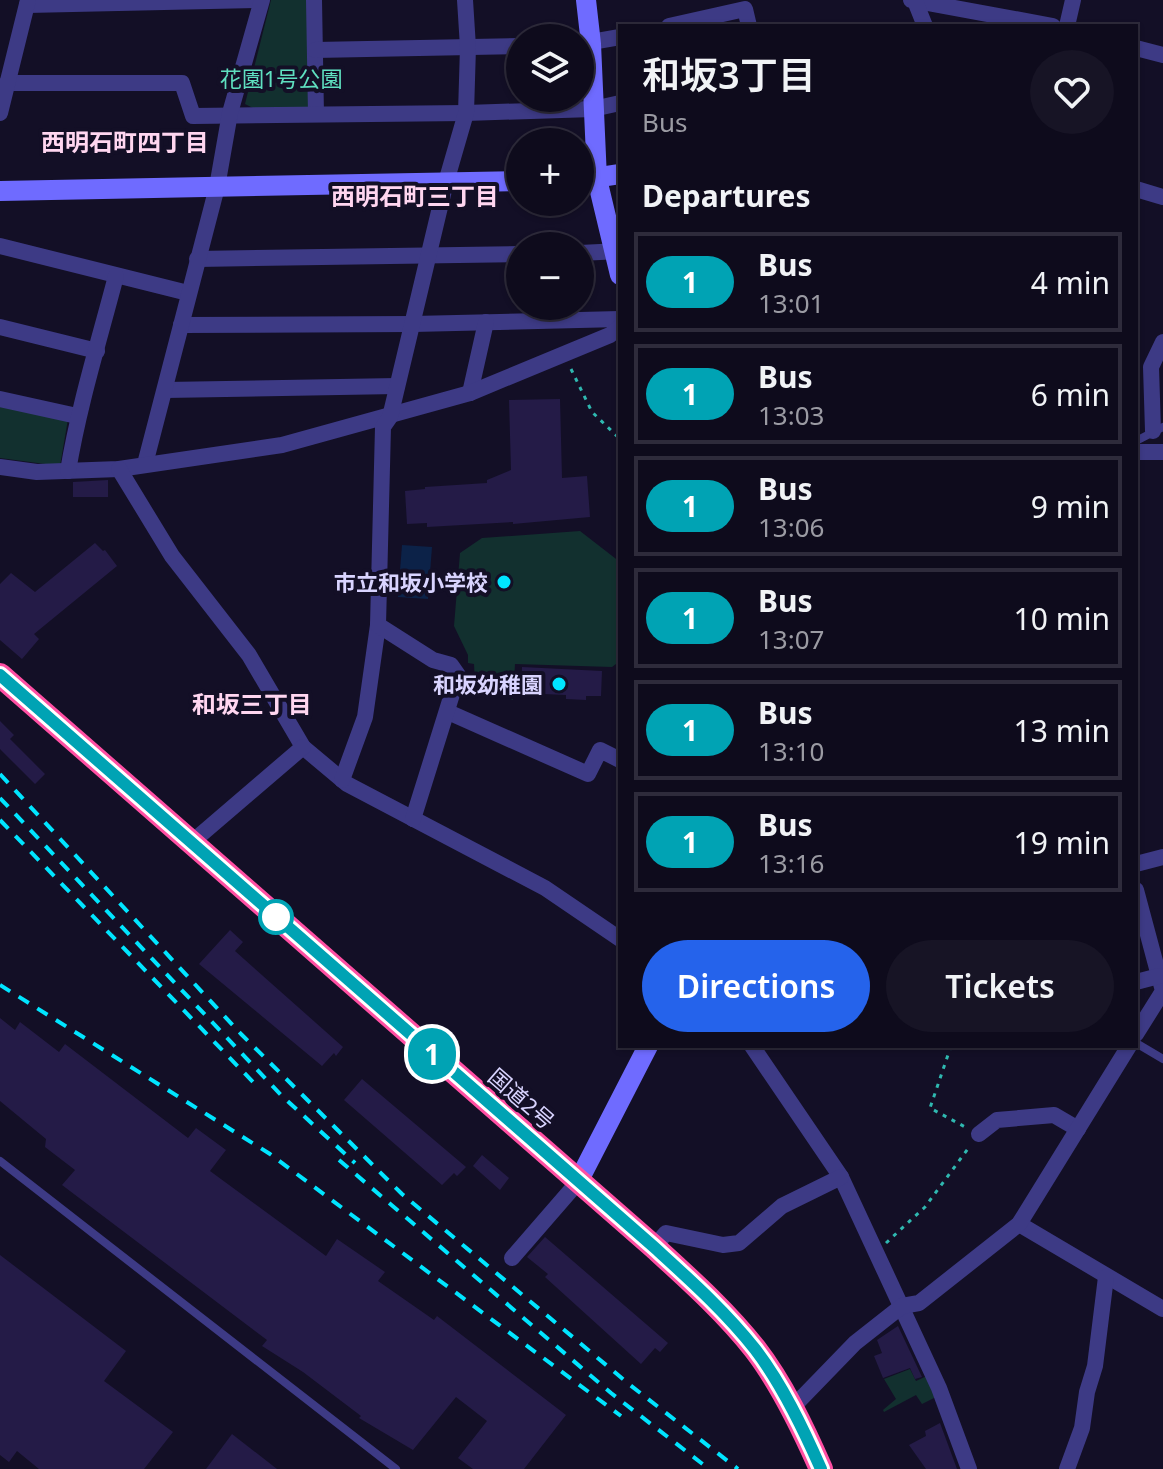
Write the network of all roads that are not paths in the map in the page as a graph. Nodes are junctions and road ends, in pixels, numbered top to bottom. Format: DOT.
graph roads {
  1 [pos="261,0"];
  2 [pos="314,0"];
  3 [pos="465,0"];
  4 [pos="586,0"];
  5 [pos="1073,0"];
  6 [pos="913,1"];
  7 [pos="28,2"];
  8 [pos="585,24"];
  9 [pos="678,24"];
  10 [pos="749,24"];
  11 [pos="924,24"];
  12 [pos="1043,24"];
  13 [pos="1067,24"];
  14 [pos="618,37"];
  15 [pos="594,42"];
  16 [pos="506,46"];
  17 [pos="468,47"];
  18 [pos="1138,49"];
  19 [pos="315,50"];
  20 [pos="7,52"];
  21 [pos="1163,55"];
  22 [pos="7,83"];
  23 [pos="618,103"];
  24 [pos="594,109"];
  25 [pos="506,112"];
  26 [pos="0,113"];
  27 [pos="230,113"];
  28 [pos="466,113"];
  29 [pos="316,114"];
  30 [pos="618,174"];
  31 [pos="594,178"];
  32 [pos="506,181"];
  33 [pos="446,182"];
  34 [pos="217,187"];
  35 [pos="1138,190"];
  36 [pos="0,191"];
  37 [pos="594,194"];
  38 [pos="1163,197"];
  39 [pos="0,246"];
  40 [pos="617,251"];
  41 [pos="594,252"];
  42 [pos="506,254"];
  43 [pos="430,256"];
  44 [pos="197,259"];
  45 [pos="116,276"];
  46 [pos="188,293"];
  47 [pos="618,319"];
  48 [pos="486,322"];
  49 [pos="413,324"];
  50 [pos="181,325"];
  51 [pos="0,327"];
  52 [pos="618,329"];
  53 [pos="1163,342"];
  54 [pos="97,351"];
  55 [pos="1150,367"];
  56 [pos="397,386"];
  57 [pos="165,390"];
  58 [pos="470,393"];
  59 [pos="0,399"];
  60 [pos="77,416"];
  61 [pos="390,417"];
  62 [pos="1158,429"];
  63 [pos="1138,440"];
  64 [pos="1138,452"];
  65 [pos="1163,452"];
  66 [pos="145,464"];
  67 [pos="0,467"];
  68 [pos="119,469"];
  69 [pos="68,471"];
  70 [pos="378,625"];
  71 [pos="0,675"];
  72 [pos="448,712"];
  73 [pos="303,747"];
  74 [pos="618,759"];
  75 [pos="342,780"];
  76 [pos="413,819"];
  77 [pos="191,843"];
  78 [pos="1163,857"];
  79 [pos="1138,863"];
  80 [pos="1138,897"];
  81 [pos="618,938"];
  82 [pos="1159,976"];
  83 [pos="1138,981"];
  84 [pos="1138,1031"];
  85 [pos="1138,1044"];
  86 [pos="647,1048"];
  87 [pos="753,1048"];
  88 [pos="1128,1048"];
  89 [pos="1163,1059"];
  90 [pos="1078,1129"];
  91 [pos="979,1134"];
  92 [pos="0,1161"];
  93 [pos="841,1177"];
  94 [pos="578,1182"];
  95 [pos="1019,1224"];
  96 [pos="654,1247"];
  97 [pos="512,1258"];
  98 [pos="1106,1277"];
  99 [pos="902,1306"];
  100 [pos="1163,1309"];
  101 [pos="792,1408"];
  102 [pos="396,1469"];
  103 [pos="821,1469"];
  104 [pos="969,1469"];
  105 [pos="1067,1469"];
  1 -- 7 [label="street"];
  1 -- 27 [label="street"];
  2 -- 19 [label="street"];
  3 -- 17 [label="street"];
  4 -- 8 [label="street"];
  5 -- 13 [label="street"];
  6 -- 11 [label="street"];
  6 -- 12 [label="street"];
  7 -- 20 [label="street"];
  9 -- 10 [label="street"];
  14 -- 15 [label="street"];
  16 -- 17 [label="street"];
  17 -- 19 [label="street"];
  17 -- 28 [label="street"];
  18 -- 21 [label="street"];
  19 -- 29 [label="street"];
  20 -- 22 [label="street"];
  22 -- 26 [label="street"];
  22 -- 27 [label="street"];
  23 -- 24 [label="street"];
  25 -- 28 [label="street"];
  27 -- 29 [label="street"];
  27 -- 34 [label="street"];
  28 -- 29 [label="street"];
  28 -- 33 [label="street"];
  30 -- 31 [label="street"];
  32 -- 33 [label="street"];
  33 -- 34 [label="street"];
  33 -- 43 [label="street"];
  34 -- 36 [label="street"];
  34 -- 44 [label="street"];
  35 -- 38 [label="street"];
  37 -- 40 [label="street"];
  39 -- 45 [label="street"];
  40 -- 41 [label="street"];
  42 -- 43 [label="street"];
  43 -- 44 [label="street"];
  43 -- 49 [label="street"];
  44 -- 46 [label="street"];
  45 -- 46 [label="street"];
  45 -- 54 [label="street"];
  46 -- 50 [label="street"];
  47 -- 48 [label="street"];
  48 -- 49 [label="street"];
  48 -- 58 [label="street"];
  49 -- 50 [label="street"];
  49 -- 56 [label="street"];
  50 -- 57 [label="street"];
  51 -- 54 [label="street"];
  52 -- 58 [label="street"];
  53 -- 55 [label="street"];
  54 -- 60 [label="street"];
  55 -- 62 [label="street"];
  56 -- 57 [label="street"];
  56 -- 61 [label="street"];
  57 -- 66 [label="street"];
  58 -- 61 [label="street"];
  59 -- 60 [label="street"];
  60 -- 69 [label="street"];
  61 -- 66 [label="street"];
  61 -- 70 [label="street"];
  62 -- 63 [label="lane"];
  64 -- 65 [label="street"];
  66 -- 68 [label="street"];
  67 -- 69 [label="street"];
  68 -- 69 [label="street"];
  68 -- 73 [label="street"];
  70 -- 72 [label="street"];
  70 -- 75 [label="street"];
  71 -- 77 [label="highway, 国道2号"];
  72 -- 74 [label="street"];
  72 -- 76 [label="street"];
  73 -- 75 [label="street"];
  73 -- 77 [label="street"];
  75 -- 76 [label="street"];
  76 -- 81 [label="street"];
  77 -- 94 [label="highway, 国道2号"];
  78 -- 79 [label="street"];
  80 -- 82 [label="street"];
  82 -- 83 [label="street"];
  82 -- 84 [label="street"];
  85 -- 89 [label="lane"];
  86 -- 94 [label="street"];
  87 -- 93 [label="street"];
  88 -- 90 [label="street"];
  90 -- 91 [label="street"];
  90 -- 95 [label="street"];
  92 -- 102 [label="lane"];
  93 -- 96 [label="street"];
  93 -- 99 [label="street"];
  94 -- 96 [label="highway, 国道2号"];
  94 -- 97 [label="street"];
  95 -- 98 [label="street"];
  95 -- 99 [label="street"];
  96 -- 101 [label="highway, 国道2号"];
  98 -- 100 [label="street"];
  98 -- 105 [label="street"];
  99 -- 101 [label="street"];
  99 -- 104 [label="street"];
  101 -- 103 [label="highway, 国道2号"];
}
